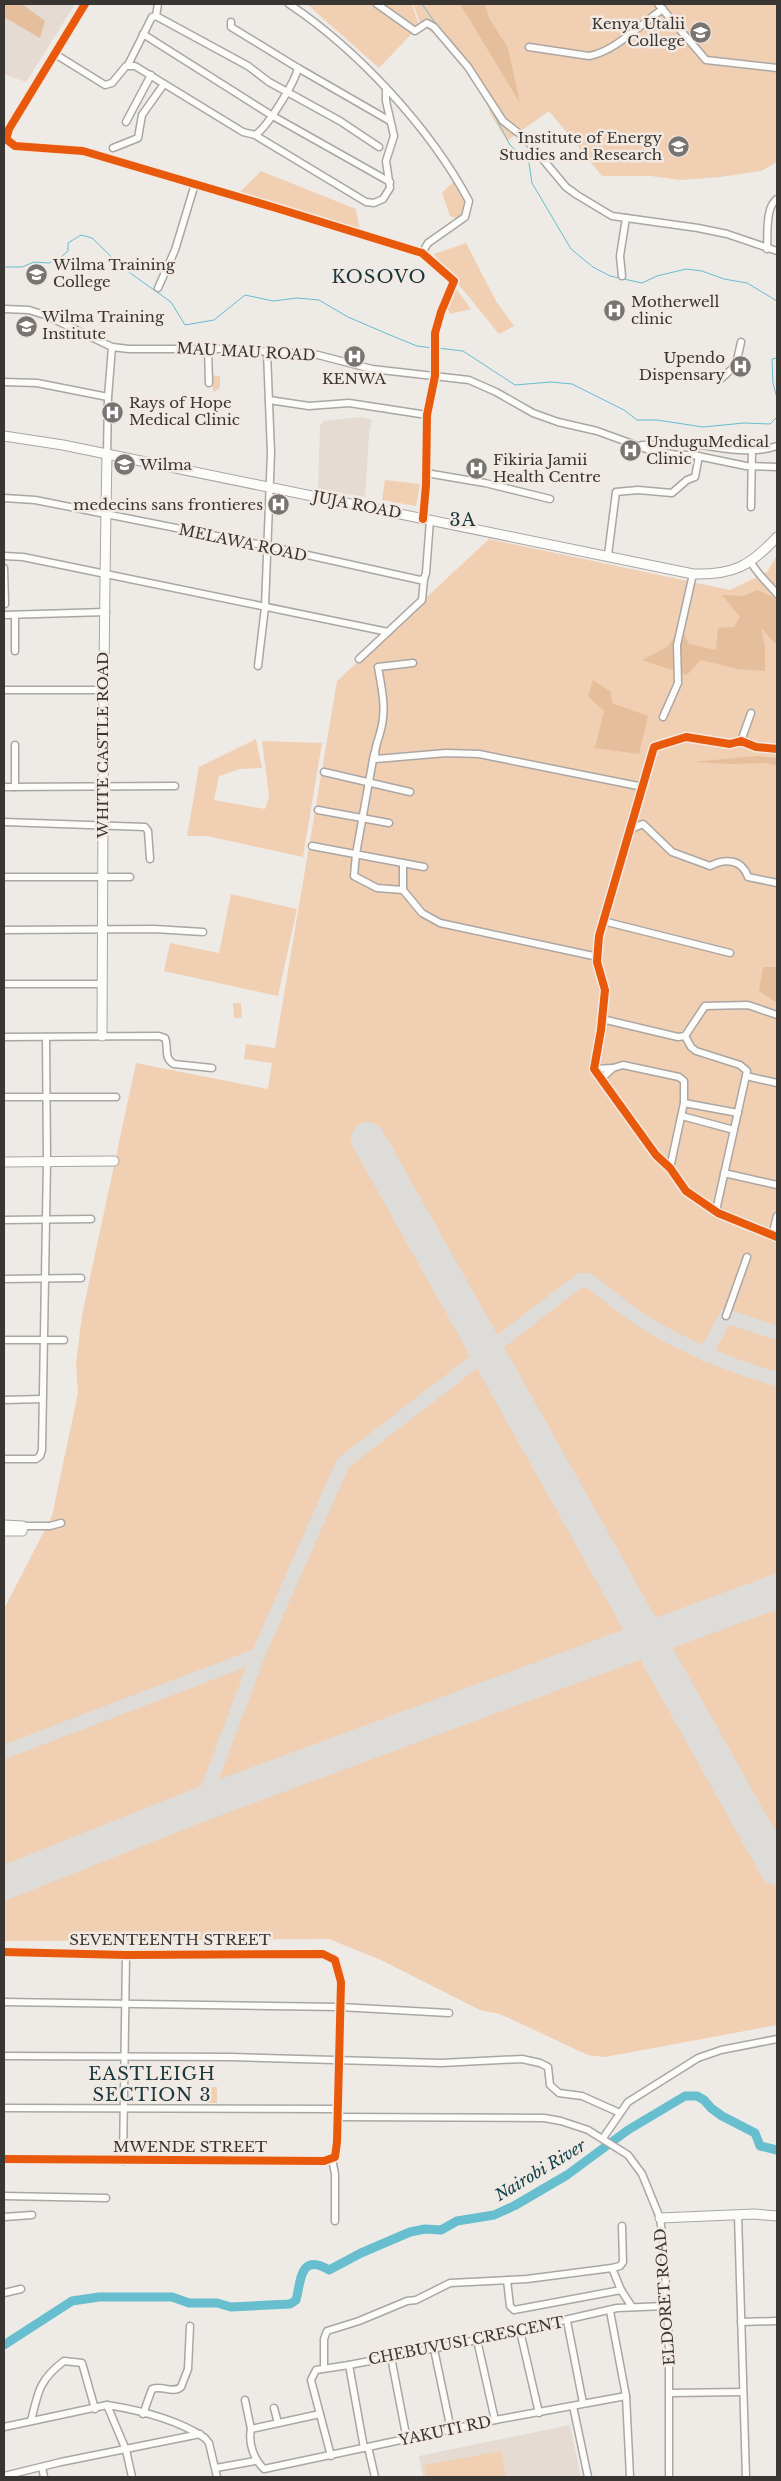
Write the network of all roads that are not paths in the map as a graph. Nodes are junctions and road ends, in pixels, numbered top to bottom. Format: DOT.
graph roads {
  1 [pos="85,4"];
  2 [pos="158,4"];
  3 [pos="290,4"];
  4 [pos="377,4"];
  5 [pos="660,6"];
  6 [pos="156,16"];
  7 [pos="231,22"];
  8 [pos="143,34"];
  9 [pos="529,47"];
  10 [pos="55,54"];
  11 [pos="128,65"];
  12 [pos="298,68"];
  13 [pos="777,68"];
  14 [pos="151,76"];
  15 [pos="164,84"];
  16 [pos="386,88"];
  17 [pos="286,91"];
  18 [pos="272,115"];
  19 [pos="390,121"];
  20 [pos="126,122"];
  21 [pos="255,136"];
  22 [pos="379,147"];
  23 [pos="113,148"];
  24 [pos="390,182"];
  25 [pos="195,184"];
  26 [pos="777,199"];
  27 [pos="626,218"];
  28 [pos="767,249"];
  29 [pos="777,251"];
  30 [pos="422,253"];
  31 [pos="622,276"];
  32 [pos="158,288"];
  33 [pos="4,309"];
  34 [pos="741,342"];
  35 [pos="112,347"];
  36 [pos="208,350"];
  37 [pos="267,352"];
  38 [pos="435,376"];
  39 [pos="722,378"];
  40 [pos="4,382"];
  41 [pos="209,383"];
  42 [pos="108,397"];
  43 [pos="269,400"];
  44 [pos="427,415"];
  45 [pos="4,436"];
  46 [pos="639,445"];
  47 [pos="777,446"];
  48 [pos="752,450"];
  49 [pos="107,455"];
  50 [pos="699,456"];
  51 [pos="753,466"];
  52 [pos="777,467"];
  53 [pos="426,473"];
  54 [pos="270,487"];
  55 [pos="4,498"];
  56 [pos="550,499"];
  57 [pos="751,507"];
  58 [pos="106,515"];
  59 [pos="427,519"];
  60 [pos="777,535"];
  61 [pos="268,546"];
  62 [pos="608,555"];
  63 [pos="4,556"];
  64 [pos="752,562"];
  65 [pos="4,568"];
  66 [pos="106,574"];
  67 [pos="693,574"];
  68 [pos="710,574"];
  69 [pos="424,579"];
  70 [pos="777,594"];
  71 [pos="5,604"];
  72 [pos="265,607"];
  73 [pos="106,612"];
  74 [pos="4,615"];
  75 [pos="15,615"];
  76 [pos="388,632"];
  77 [pos="15,651"];
  78 [pos="359,659"];
  79 [pos="413,663"];
  80 [pos="258,666"];
  81 [pos="4,690"];
  82 [pos="103,690"];
  83 [pos="751,713"];
  84 [pos="663,717"];
  85 [pos="741,741"];
  86 [pos="15,745"];
  87 [pos="376,746"];
  88 [pos="777,749"];
  89 [pos="324,772"];
  90 [pos="368,784"];
  91 [pos="104,786"];
  92 [pos="175,786"];
  93 [pos="4,787"];
  94 [pos="15,787"];
  95 [pos="643,787"];
  96 [pos="410,792"];
  97 [pos="318,810"];
  98 [pos="362,818"];
  99 [pos="4,822"];
  100 [pos="389,823"];
  101 [pos="104,824"];
  102 [pos="631,829"];
  103 [pos="312,846"];
  104 [pos="356,854"];
  105 [pos="150,859"];
  106 [pos="404,863"];
  107 [pos="424,867"];
  108 [pos="4,877"];
  109 [pos="103,877"];
  110 [pos="130,877"];
  111 [pos="777,883"];
  112 [pos="403,890"];
  113 [pos="603,921"];
  114 [pos="4,930"];
  115 [pos="103,931"];
  116 [pos="203,932"];
  117 [pos="730,953"];
  118 [pos="598,957"];
  119 [pos="4,984"];
  120 [pos="102,984"];
  121 [pos="777,1015"];
  122 [pos="602,1019"];
  123 [pos="102,1036"];
  124 [pos="685,1036"];
  125 [pos="4,1037"];
  126 [pos="46,1037"];
  127 [pos="212,1068"];
  128 [pos="613,1068"];
  129 [pos="594,1069"];
  130 [pos="746,1076"];
  131 [pos="602,1078"];
  132 [pos="777,1083"];
  133 [pos="4,1097"];
  134 [pos="45,1097"];
  135 [pos="116,1097"];
  136 [pos="684,1103"];
  137 [pos="738,1113"];
  138 [pos="682,1116"];
  139 [pos="734,1130"];
  140 [pos="114,1161"];
  141 [pos="4,1162"];
  142 [pos="46,1162"];
  143 [pos="670,1168"];
  144 [pos="724,1173"];
  145 [pos="777,1185"];
  146 [pos="718,1213"];
  147 [pos="777,1216"];
  148 [pos="44,1219"];
  149 [pos="91,1219"];
  150 [pos="4,1220"];
  151 [pos="774,1237"];
  152 [pos="746,1257"];
  153 [pos="81,1278"];
  154 [pos="4,1279"];
  155 [pos="44,1279"];
  156 [pos="726,1316"];
  157 [pos="4,1340"];
  158 [pos="43,1340"];
  159 [pos="64,1340"];
  160 [pos="42,1399"];
  161 [pos="4,1400"];
  162 [pos="4,1459"];
  163 [pos="62,1522"];
  164 [pos="4,1525"];
  165 [pos="23,1526"];
  166 [pos="4,1531"];
  167 [pos="4,1952"];
  168 [pos="126,1955"];
  169 [pos="4,2002"];
  170 [pos="126,2005"];
  171 [pos="340,2007"];
  172 [pos="449,2014"];
  173 [pos="777,2039"];
  174 [pos="4,2056"];
  175 [pos="125,2056"];
  176 [pos="339,2060"];
  177 [pos="4,2108"];
  178 [pos="123,2109"];
  179 [pos="338,2113"];
  180 [pos="620,2113"];
  181 [pos="604,2138"];
  182 [pos="4,2159"];
  183 [pos="332,2159"];
  184 [pos="123,2161"];
  185 [pos="4,2196"];
  186 [pos="106,2198"];
  187 [pos="32,2215"];
  188 [pos="738,2215"];
  189 [pos="777,2216"];
  190 [pos="4,2217"];
  191 [pos="660,2218"];
  192 [pos="335,2221"];
  193 [pos="622,2226"];
  194 [pos="612,2268"];
  195 [pos="507,2280"];
  196 [pos="21,2289"];
  197 [pos="621,2290"];
  198 [pos="4,2293"];
  199 [pos="666,2306"];
  200 [pos="632,2307"];
  201 [pos="610,2311"];
  202 [pos="567,2321"];
  203 [pos="741,2322"];
  204 [pos="777,2322"];
  205 [pos="190,2326"];
  206 [pos="520,2331"];
  207 [pos="477,2340"];
  208 [pos="434,2349"];
  209 [pos="391,2357"];
  210 [pos="349,2365"];
  211 [pos="324,2368"];
  212 [pos="743,2392"];
  213 [pos="670,2394"];
  214 [pos="626,2396"];
  215 [pos="245,2400"];
  216 [pos="583,2403"];
  217 [pos="107,2405"];
  218 [pos="573,2406"];
  219 [pos="95,2408"];
  220 [pos="274,2408"];
  221 [pos="538,2413"];
  222 [pos="143,2414"];
  223 [pos="320,2414"];
  224 [pos="495,2420"];
  225 [pos="31,2421"];
  226 [pos="278,2423"];
  227 [pos="4,2427"];
  228 [pos="251,2429"];
  229 [pos="451,2430"];
  230 [pos="200,2434"];
  231 [pos="406,2440"];
  232 [pos="366,2448"];
  233 [pos="126,2450"];
  234 [pos="331,2456"];
  235 [pos="255,2461"];
  236 [pos="42,2467"];
  237 [pos="216,2468"];
  238 [pos="4,2476"];
  239 [pos="44,2477"];
  240 [pos="132,2477"];
  241 [pos="216,2477"];
  242 [pos="375,2477"];
  243 [pos="588,2477"];
  244 [pos="630,2477"];
  245 [pos="668,2477"];
  246 [pos="746,2477"];
  1 -- 10 [label="street"];
  2 -- 6 [label="street"];
  3 -- 16 [label="street"];
  4 -- 27 [label="street"];
  5 -- 9 [label="street"];
  5 -- 13 [label="street"];
  6 -- 8 [label="street"];
  6 -- 17 [label="street"];
  7 -- 12 [label="street"];
  8 -- 11 [label="street"];
  8 -- 18 [label="street"];
  10 -- 11 [label="street"];
  10 -- 25 [label="street"];
  11 -- 14 [label="street"];
  12 -- 17 [label="street"];
  12 -- 19 [label="street"];
  14 -- 15 [label="street"];
  14 -- 20 [label="street"];
  15 -- 21 [label="street"];
  15 -- 23 [label="street"];
  16 -- 19 [label="street"];
  16 -- 30 [label="street"];
  17 -- 18 [label="street"];
  17 -- 22 [label="street"];
  18 -- 21 [label="street"];
  18 -- 24 [label="street"];
  19 -- 24 [label="street"];
  21 -- 24 [label="street"];
  25 -- 30 [label="street"];
  25 -- 32 [label="street"];
  26 -- 28 [label="street"];
  27 -- 28 [label="street"];
  27 -- 31 [label="street"];
  28 -- 29 [label="street"];
  30 -- 38 [label="street"];
  33 -- 35 [label="street, MAU MAU ROAD"];
  34 -- 39 [label="street"];
  35 -- 36 [label="street, MAU MAU ROAD"];
  35 -- 42 [label="street"];
  36 -- 37 [label="street, MAU MAU ROAD"];
  36 -- 41 [label="street"];
  37 -- 38 [label="street, MAU MAU ROAD"];
  37 -- 43 [label="street"];
  38 -- 44 [label="street"];
  38 -- 46 [label="street, MAU MAU ROAD"];
  40 -- 42 [label="street"];
  42 -- 49 [label="street"];
  43 -- 44 [label="street"];
  43 -- 54 [label="street"];
  44 -- 53 [label="street"];
  45 -- 49 [label="main road, JUJA ROAD"];
  46 -- 48 [label="street"];
  46 -- 50 [label="street, MAU MAU ROAD"];
  47 -- 48 [label="street"];
  48 -- 51 [label="street"];
  49 -- 54 [label="main road, JUJA ROAD"];
  49 -- 58 [label="main road, WHITE CASTLE ROAD"];
  50 -- 51 [label="street, MAU MAU ROAD"];
  50 -- 62 [label="street"];
  51 -- 52 [label="street, MAU MAU ROAD"];
  51 -- 57 [label="street"];
  53 -- 56 [label="street"];
  53 -- 59 [label="street"];
  54 -- 59 [label="main road, JUJA ROAD"];
  54 -- 61 [label="street"];
  55 -- 58 [label="street, MELAWA ROAD"];
  58 -- 61 [label="street, MELAWA ROAD"];
  58 -- 66 [label="main road, WHITE CASTLE ROAD"];
  59 -- 62 [label="main road, JUJA ROAD"];
  59 -- 69 [label="street"];
  60 -- 64 [label="main road"];
  60 -- 68 [label="main road"];
  61 -- 69 [label="street, MELAWA ROAD"];
  61 -- 72 [label="street"];
  62 -- 67 [label="main road, JUJA ROAD"];
  63 -- 66 [label="street"];
  64 -- 68 [label="main road"];
  64 -- 70 [label="street"];
  65 -- 71 [label="street"];
  66 -- 72 [label="street"];
  66 -- 73 [label="main road, WHITE CASTLE ROAD"];
  67 -- 68 [label="main road, JUJA ROAD"];
  67 -- 84 [label="street"];
  69 -- 76 [label="street"];
  72 -- 76 [label="street"];
  72 -- 80 [label="street"];
  73 -- 75 [label="street"];
  73 -- 82 [label="main road, WHITE CASTLE ROAD"];
  74 -- 75 [label="street"];
  75 -- 77 [label="street"];
  76 -- 78 [label="street"];
  79 -- 87 [label="street"];
  81 -- 82 [label="street"];
  82 -- 91 [label="main road, WHITE CASTLE ROAD"];
  83 -- 85 [label="street"];
  85 -- 88 [label="street"];
  85 -- 95 [label="street"];
  86 -- 94 [label="street"];
  87 -- 90 [label="street"];
  87 -- 95 [label="street"];
  89 -- 90 [label="street"];
  90 -- 96 [label="street"];
  90 -- 98 [label="street"];
  91 -- 92 [label="street"];
  91 -- 94 [label="street"];
  91 -- 101 [label="main road, WHITE CASTLE ROAD"];
  93 -- 94 [label="street"];
  95 -- 102 [label="street"];
  97 -- 98 [label="street"];
  98 -- 100 [label="street"];
  98 -- 104 [label="street"];
  99 -- 101 [label="street"];
  101 -- 105 [label="street"];
  101 -- 109 [label="main road, WHITE CASTLE ROAD"];
  102 -- 111 [label="street"];
  102 -- 113 [label="street"];
  103 -- 104 [label="street"];
  104 -- 106 [label="street"];
  104 -- 112 [label="street"];
  106 -- 107 [label="street"];
  106 -- 112 [label="street"];
  108 -- 109 [label="street"];
  109 -- 110 [label="street"];
  109 -- 115 [label="main road, WHITE CASTLE ROAD"];
  112 -- 118 [label="street"];
  113 -- 117 [label="street"];
  113 -- 118 [label="street"];
  114 -- 115 [label="street"];
  115 -- 116 [label="street"];
  115 -- 120 [label="main road, WHITE CASTLE ROAD"];
  118 -- 122 [label="street"];
  119 -- 120 [label="street"];
  120 -- 123 [label="main road, WHITE CASTLE ROAD"];
  121 -- 124 [label="street"];
  122 -- 124 [label="street"];
  122 -- 129 [label="street"];
  123 -- 126 [label="street"];
  123 -- 127 [label="street"];
  124 -- 130 [label="street"];
  125 -- 126 [label="street"];
  126 -- 134 [label="street"];
  128 -- 129 [label="street"];
  128 -- 131 [label="street"];
  128 -- 136 [label="street"];
  129 -- 131 [label="street"];
  130 -- 132 [label="street"];
  130 -- 137 [label="street"];
  131 -- 143 [label="street"];
  133 -- 134 [label="street"];
  134 -- 135 [label="street"];
  134 -- 142 [label="street"];
  136 -- 137 [label="street"];
  136 -- 138 [label="street"];
  137 -- 139 [label="street"];
  138 -- 139 [label="street"];
  138 -- 143 [label="street"];
  139 -- 144 [label="street"];
  140 -- 142 [label="main road"];
  141 -- 142 [label="main road"];
  142 -- 148 [label="street"];
  143 -- 146 [label="street"];
  144 -- 145 [label="street"];
  144 -- 146 [label="street"];
  146 -- 151 [label="street"];
  147 -- 151 [label="street"];
  148 -- 149 [label="street"];
  148 -- 150 [label="street"];
  148 -- 155 [label="street"];
  152 -- 156 [label="street"];
  153 -- 155 [label="street"];
  154 -- 155 [label="street"];
  155 -- 158 [label="street"];
  157 -- 158 [label="street"];
  158 -- 159 [label="street"];
  158 -- 160 [label="street"];
  160 -- 161 [label="street"];
  160 -- 162 [label="street"];
  163 -- 165 [label="street"];
  164 -- 165 [label="main road"];
  165 -- 166 [label="main road"];
  167 -- 168 [label="street, SEVENTEENTH STREET"];
  168 -- 170 [label="street"];
  168 -- 171 [label="street, SEVENTEENTH STREET"];
  169 -- 170 [label="street"];
  170 -- 171 [label="street"];
  170 -- 175 [label="street"];
  171 -- 172 [label="street"];
  171 -- 176 [label="street"];
  173 -- 180 [label="street"];
  174 -- 175 [label="street"];
  175 -- 176 [label="street"];
  175 -- 178 [label="street"];
  176 -- 179 [label="street"];
  176 -- 180 [label="street"];
  177 -- 178 [label="street, ELDORET ROAD"];
  178 -- 179 [label="street, ELDORET ROAD"];
  178 -- 184 [label="street"];
  179 -- 181 [label="street, ELDORET ROAD"];
  179 -- 183 [label="street"];
  180 -- 181 [label="street"];
  181 -- 191 [label="street, ELDORET ROAD"];
  182 -- 184 [label="street, MWENDE STREET"];
  183 -- 184 [label="street, MWENDE STREET"];
  183 -- 192 [label="street"];
  185 -- 186 [label="street"];
  187 -- 190 [label="street"];
  188 -- 189 [label="main road"];
  188 -- 191 [label="main road"];
  188 -- 203 [label="street"];
  191 -- 199 [label="street, ELDORET ROAD"];
  193 -- 194 [label="street"];
  194 -- 195 [label="street"];
  194 -- 197 [label="street"];
  195 -- 197 [label="street"];
  195 -- 211 [label="street"];
  196 -- 198 [label="street"];
  197 -- 200 [label="street"];
  199 -- 200 [label="street, CHEBUVUSI CRESCENT"];
  199 -- 213 [label="street, ELDORET ROAD"];
  200 -- 201 [label="street, CHEBUVUSI CRESCENT"];
  201 -- 202 [label="street, CHEBUVUSI CRESCENT"];
  201 -- 214 [label="street"];
  202 -- 206 [label="street, CHEBUVUSI CRESCENT"];
  202 -- 216 [label="street"];
  203 -- 204 [label="street"];
  203 -- 212 [label="street"];
  205 -- 222 [label="street"];
  206 -- 207 [label="street, CHEBUVUSI CRESCENT"];
  206 -- 221 [label="street"];
  207 -- 208 [label="street, CHEBUVUSI CRESCENT"];
  207 -- 224 [label="street"];
  208 -- 209 [label="street, CHEBUVUSI CRESCENT"];
  208 -- 229 [label="street"];
  209 -- 210 [label="street, CHEBUVUSI CRESCENT"];
  209 -- 231 [label="street"];
  210 -- 211 [label="street"];
  210 -- 232 [label="street, CHEBUVUSI CRESCENT"];
  211 -- 223 [label="street"];
  212 -- 213 [label="street"];
  212 -- 246 [label="street"];
  213 -- 245 [label="street, ELDORET ROAD"];
  214 -- 216 [label="street, YAKUTI RD"];
  214 -- 244 [label="street"];
  215 -- 228 [label="street"];
  216 -- 218 [label="street, YAKUTI RD"];
  217 -- 219 [label="street"];
  217 -- 222 [label="street"];
  217 -- 233 [label="street"];
  218 -- 221 [label="street, YAKUTI RD"];
  218 -- 243 [label="street"];
  219 -- 225 [label="street"];
  219 -- 225 [label="street"];
  220 -- 226 [label="street"];
  221 -- 224 [label="street, YAKUTI RD"];
  222 -- 230 [label="street"];
  223 -- 226 [label="street"];
  223 -- 234 [label="street"];
  224 -- 229 [label="street, YAKUTI RD"];
  225 -- 227 [label="street"];
  226 -- 228 [label="street"];
  228 -- 235 [label="street"];
  229 -- 231 [label="street, YAKUTI RD"];
  230 -- 233 [label="street"];
  230 -- 237 [label="street"];
  231 -- 232 [label="street, YAKUTI RD"];
  232 -- 234 [label="street, YAKUTI RD"];
  232 -- 242 [label="street, CHEBUVUSI CRESCENT"];
  233 -- 236 [label="street"];
  233 -- 240 [label="street"];
  234 -- 235 [label="street, YAKUTI RD"];
  235 -- 237 [label="street"];
  236 -- 238 [label="street"];
  236 -- 239 [label="street"];
  237 -- 241 [label="street"];
}
